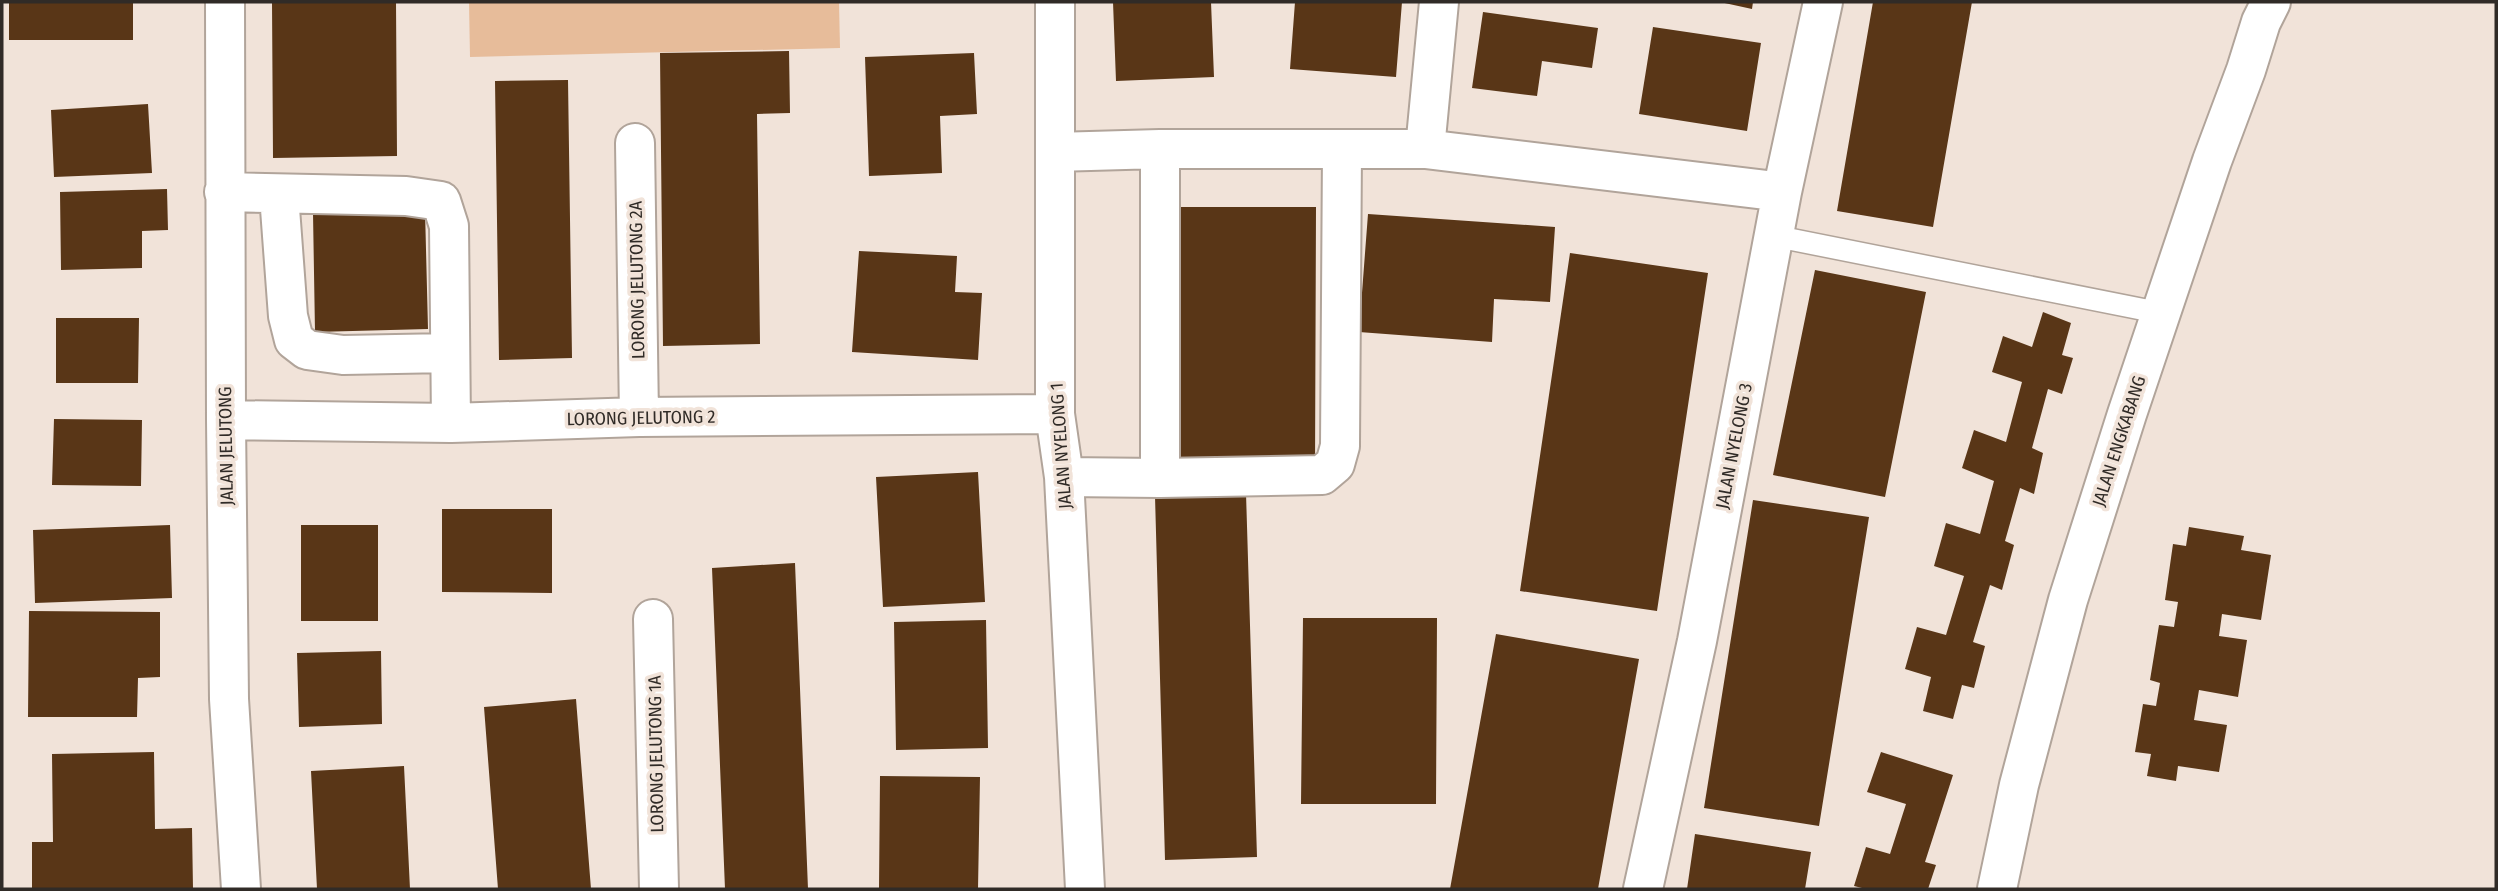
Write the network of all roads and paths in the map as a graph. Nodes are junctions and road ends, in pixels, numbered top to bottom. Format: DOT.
graph roads {
  1 [pos="225,2"];
  2 [pos="1055,2"];
  3 [pos="1439,2"];
  4 [pos="1823,2"];
  5 [pos="2271,2"];
  6 [pos="635,143"];
  7 [pos="1160,149"];
  8 [pos="1425,149"];
  9 [pos="1342,150"];
  10 [pos="1055,152"];
  11 [pos="224,192"];
  12 [pos="1782,192"];
  13 [pos="279,195"];
  14 [pos="1774,236"];
  15 [pos="2161,313"];
  16 [pos="449,353"];
  17 [pos="1055,414"];
  18 [pos="639,417"];
  19 [pos="226,420"];
  20 [pos="451,423"];
  21 [pos="1064,477"];
  22 [pos="1160,478"];
  23 [pos="653,618"];
  24 [pos="241,889"];
  25 [pos="659,889"];
  26 [pos="1085,889"];
  27 [pos="1643,889"];
  28 [pos="1997,889"];
  1 -- 11 [label="street, JALAN JELUTONG"];
  2 -- 10 [label="street, JALAN NYELONG 1"];
  3 -- 8 [label="street"];
  4 -- 12 [label="street, JALAN NYELONG 3"];
  5 -- 15 [label="street, JALAN ENGKABANG"];
  6 -- 18 [label="street, LORONG JELUTONG 2A"];
  7 -- 9 [label="street"];
  7 -- 10 [label="street"];
  7 -- 22 [label="street"];
  8 -- 9 [label="street"];
  8 -- 12 [label="street"];
  9 -- 22 [label="street"];
  10 -- 17 [label="street, JALAN NYELONG 1"];
  11 -- 13 [label="street"];
  11 -- 19 [label="street, JALAN JELUTONG"];
  12 -- 14 [label="street, JALAN NYELONG 3"];
  13 -- 16 [label="street"];
  13 -- 16 [label="street"];
  14 -- 15 [label="lane"];
  14 -- 27 [label="street, JALAN NYELONG 3"];
  15 -- 28 [label="street, JALAN ENGKABANG"];
  16 -- 20 [label="street"];
  17 -- 18 [label="street, LORONG JELUTONG 2"];
  17 -- 21 [label="street, JALAN NYELONG 1"];
  18 -- 20 [label="street, LORONG JELUTONG 2"];
  19 -- 20 [label="street, LORONG JELUTONG 2"];
  19 -- 24 [label="street, JALAN JELUTONG"];
  21 -- 22 [label="street"];
  21 -- 26 [label="street, JALAN NYELONG 1"];
  23 -- 25 [label="street, LORONG JELUTONG 1A"];
}
